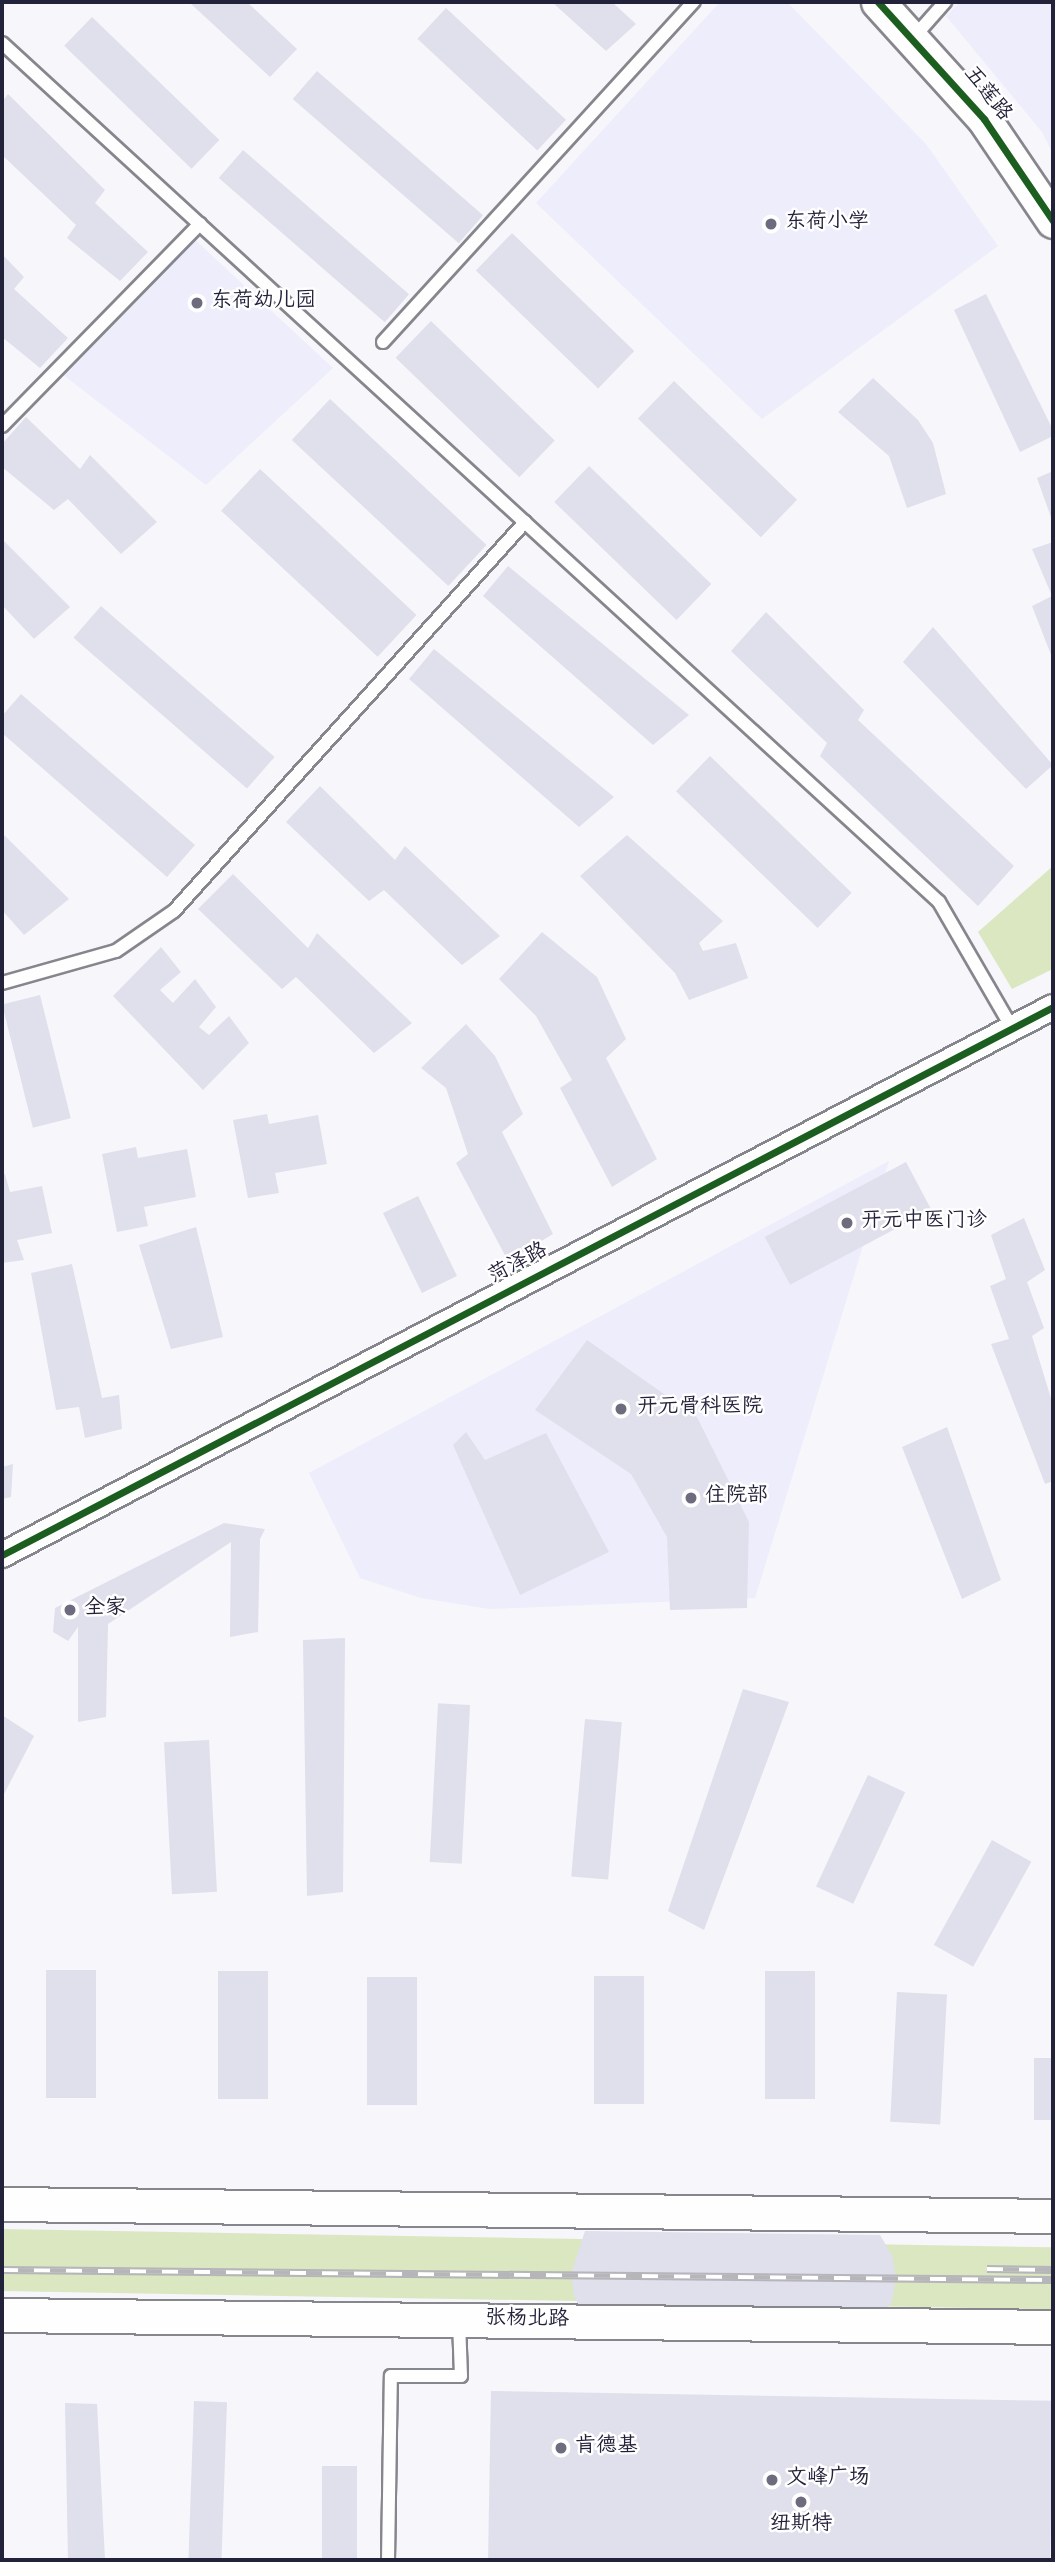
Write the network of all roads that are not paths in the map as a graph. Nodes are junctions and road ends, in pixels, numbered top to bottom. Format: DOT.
graph roads {
  1 [pos="694,2"];
  2 [pos="878,2"];
  3 [pos="945,2"];
  4 [pos="914,37"];
  5 [pos="2,43"];
  6 [pos="1053,221"];
  7 [pos="200,224"];
  8 [pos="383,342"];
  9 [pos="2,426"];
  10 [pos="525,522"];
  11 [pos="2,983"];
  12 [pos="1053,1007"];
  13 [pos="1012,1028"];
  14 [pos="2,1555"];
  15 [pos="2,2204"];
  16 [pos="1053,2216"];
  17 [pos="2,2315"];
  18 [pos="459,2320"];
  19 [pos="1053,2327"];
  20 [pos="388,2560"];
  1 -- 8 [label="lane"];
  2 -- 4 [label="main road, 五莲路"];
  3 -- 4 [label="lane"];
  4 -- 6 [label="main road, 五莲路"];
  5 -- 7 [label="lane"];
  7 -- 9 [label="lane"];
  7 -- 10 [label="lane"];
  10 -- 11 [label="lane"];
  10 -- 13 [label="lane"];
  12 -- 13 [label="street, 菏泽路"];
  13 -- 14 [label="street, 菏泽路"];
  15 -- 16 [label="main road"];
  17 -- 18 [label="main road, 张杨北路"];
  18 -- 19 [label="main road, 张杨北路"];
  18 -- 20 [label="lane"];
}
